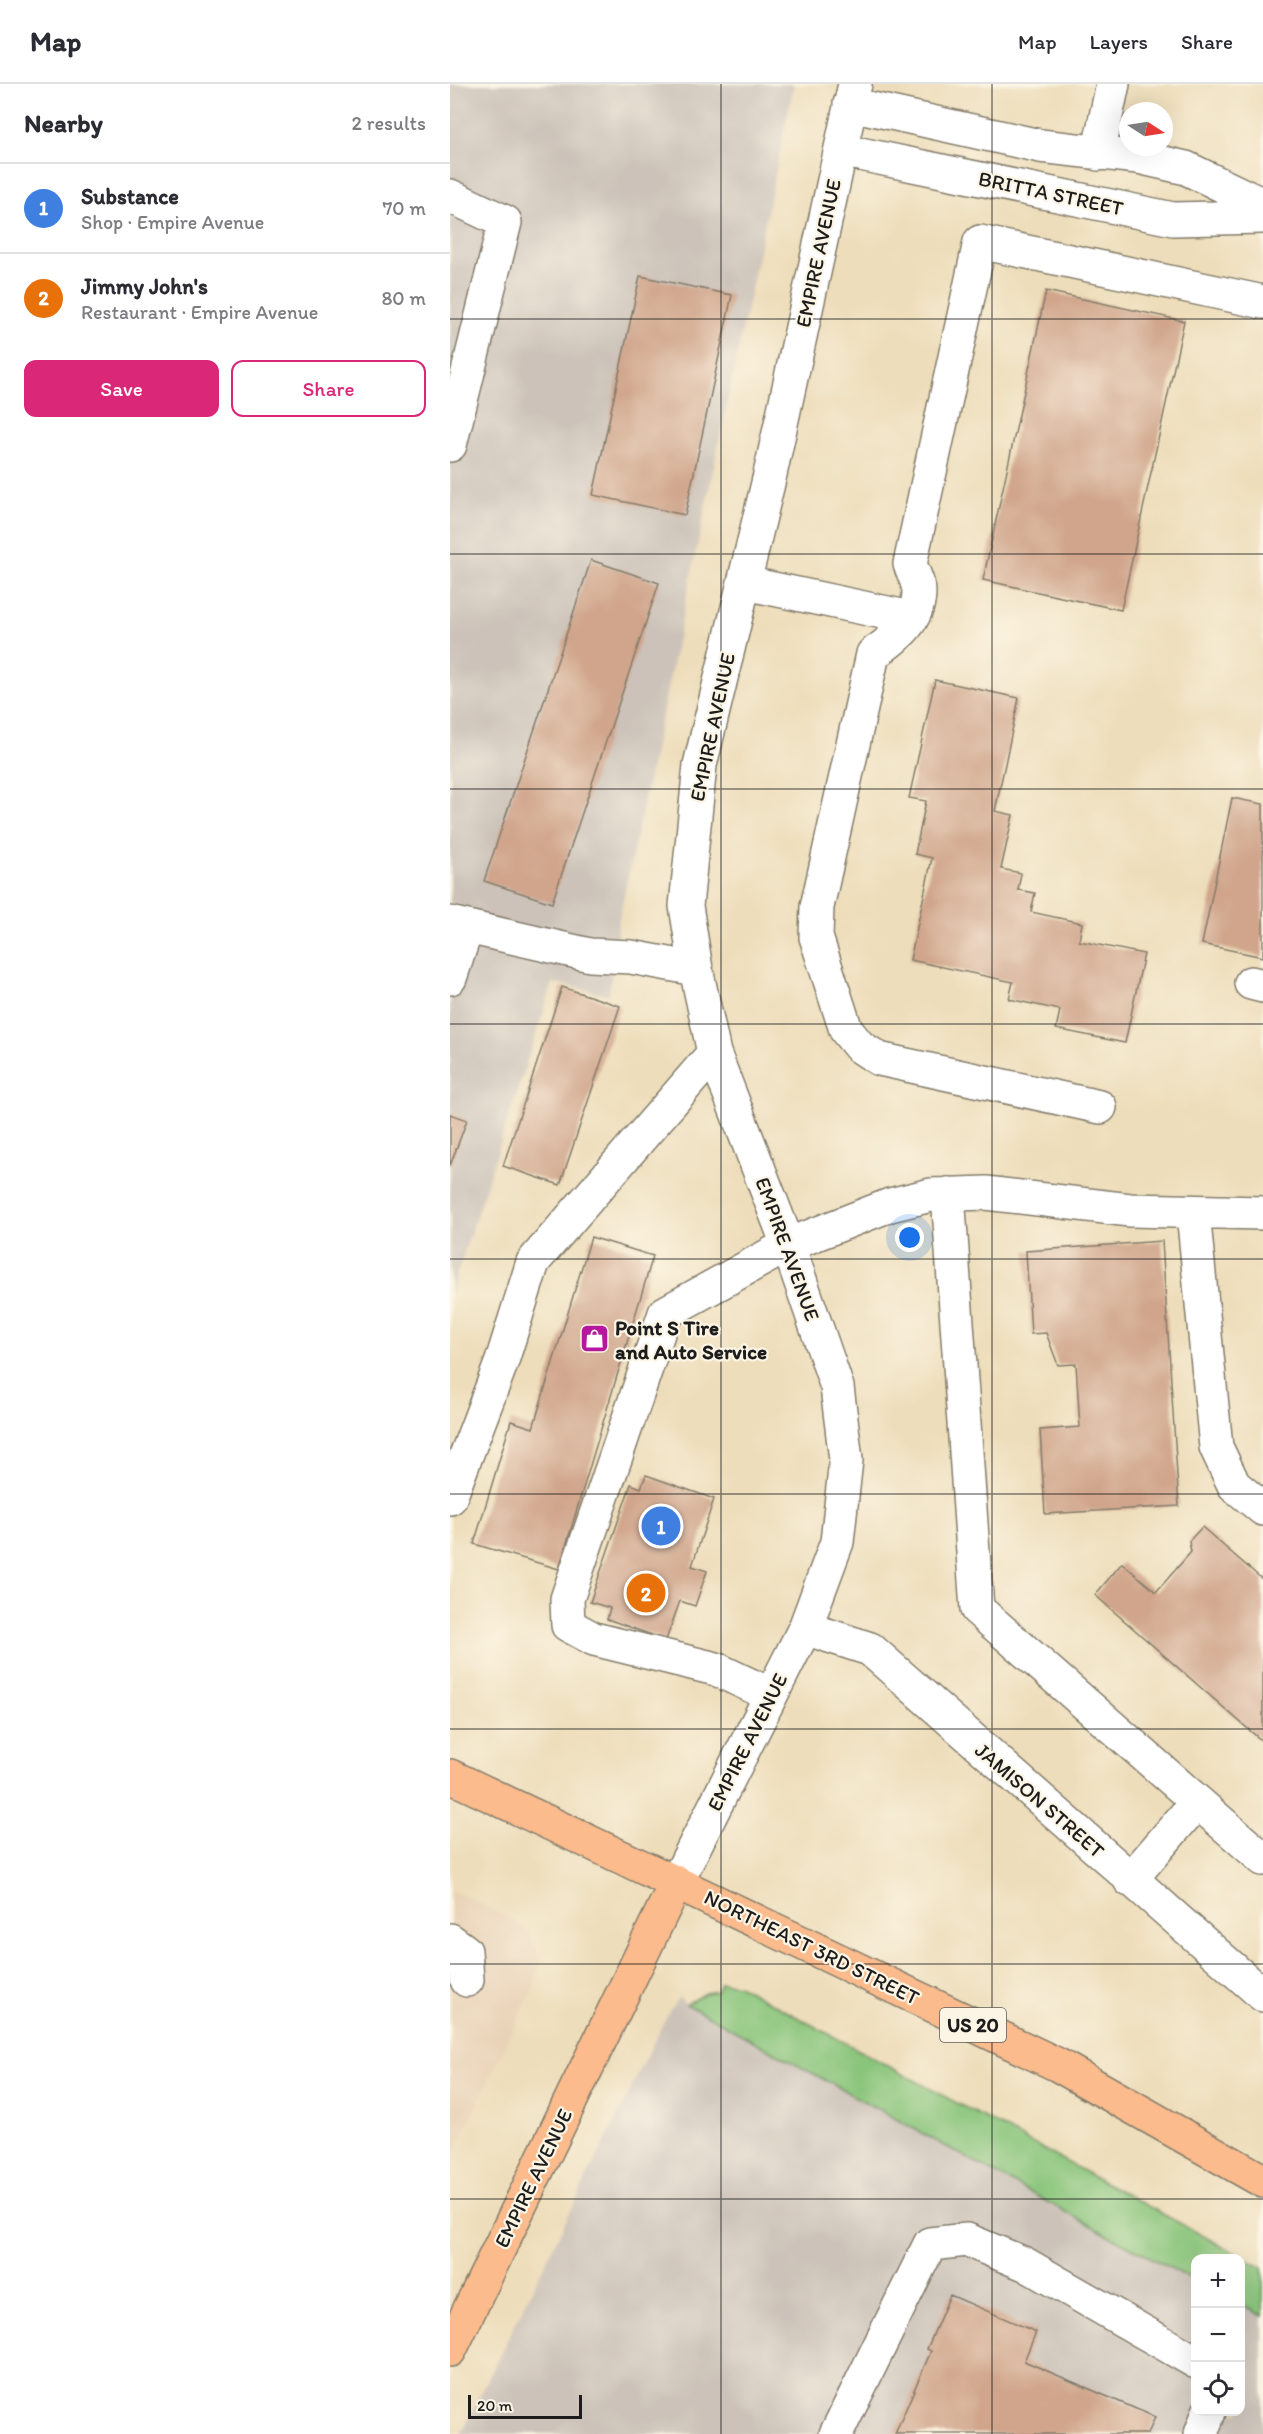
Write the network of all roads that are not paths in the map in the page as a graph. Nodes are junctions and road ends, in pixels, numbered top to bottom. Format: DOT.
graph roads {
  1 [pos="1113,84"];
  2 [pos="852,94"];
  3 [pos="841,150"];
  4 [pos="1098,153"];
  5 [pos="450,196"];
  6 [pos="1263,205"];
  7 [pos="1263,217"];
  8 [pos="1263,302"];
  9 [pos="450,446"];
  10 [pos="745,583"];
  11 [pos="911,618"];
  12 [pos="459,925"];
  13 [pos="696,969"];
  14 [pos="450,978"];
  15 [pos="714,1053"];
  16 [pos="1100,1107"];
  17 [pos="948,1194"];
  18 [pos="1193,1212"];
  19 [pos="1263,1213"];
  20 [pos="788,1245"];
  21 [pos="450,1498"];
  22 [pos="1263,1509"];
  23 [pos="805,1628"];
  24 [pos="771,1695"];
  25 [pos="450,1776"];
  26 [pos="1197,1802"];
  27 [pos="1263,1859"];
  28 [pos="1130,1880"];
  29 [pos="676,1883"];
  30 [pos="450,1940"];
  31 [pos="467,1980"];
  32 [pos="1263,1995"];
  33 [pos="1263,2181"];
  34 [pos="450,2350"];
  35 [pos="1191,2359"];
  36 [pos="1208,2416"];
  37 [pos="836,2434"];
  38 [pos="1201,2434"];
  1 -- 4 [label="street"];
  2 -- 3 [label="street, EMPIRE AVENUE"];
  2 -- 4 [label="street"];
  3 -- 7 [label="street, BRITTA STREET"];
  3 -- 10 [label="street, EMPIRE AVENUE"];
  4 -- 6 [label="street"];
  5 -- 9 [label="street"];
  8 -- 11 [label="street"];
  10 -- 11 [label="street"];
  10 -- 13 [label="street, EMPIRE AVENUE"];
  11 -- 16 [label="street"];
  12 -- 13 [label="street"];
  12 -- 14 [label="street"];
  13 -- 15 [label="street, EMPIRE AVENUE"];
  15 -- 20 [label="street, EMPIRE AVENUE"];
  15 -- 21 [label="street"];
  17 -- 18 [label="street"];
  17 -- 20 [label="street"];
  17 -- 26 [label="street"];
  18 -- 19 [label="street"];
  18 -- 22 [label="street"];
  20 -- 23 [label="street, EMPIRE AVENUE"];
  20 -- 24 [label="street"];
  23 -- 24 [label="street, EMPIRE AVENUE"];
  23 -- 28 [label="street, JAMISON STREET"];
  24 -- 29 [label="street, EMPIRE AVENUE"];
  25 -- 29 [label="main road, NORTHEAST 3RD STREET / US 20"];
  26 -- 27 [label="street"];
  26 -- 28 [label="street"];
  28 -- 32 [label="street, JAMISON STREET"];
  29 -- 33 [label="main road, NORTHEAST 3RD STREET / US 20"];
  29 -- 34 [label="main road, EMPIRE AVENUE"];
  30 -- 31 [label="street"];
  35 -- 37 [label="street"];
  36 -- 38 [label="street"];
}
